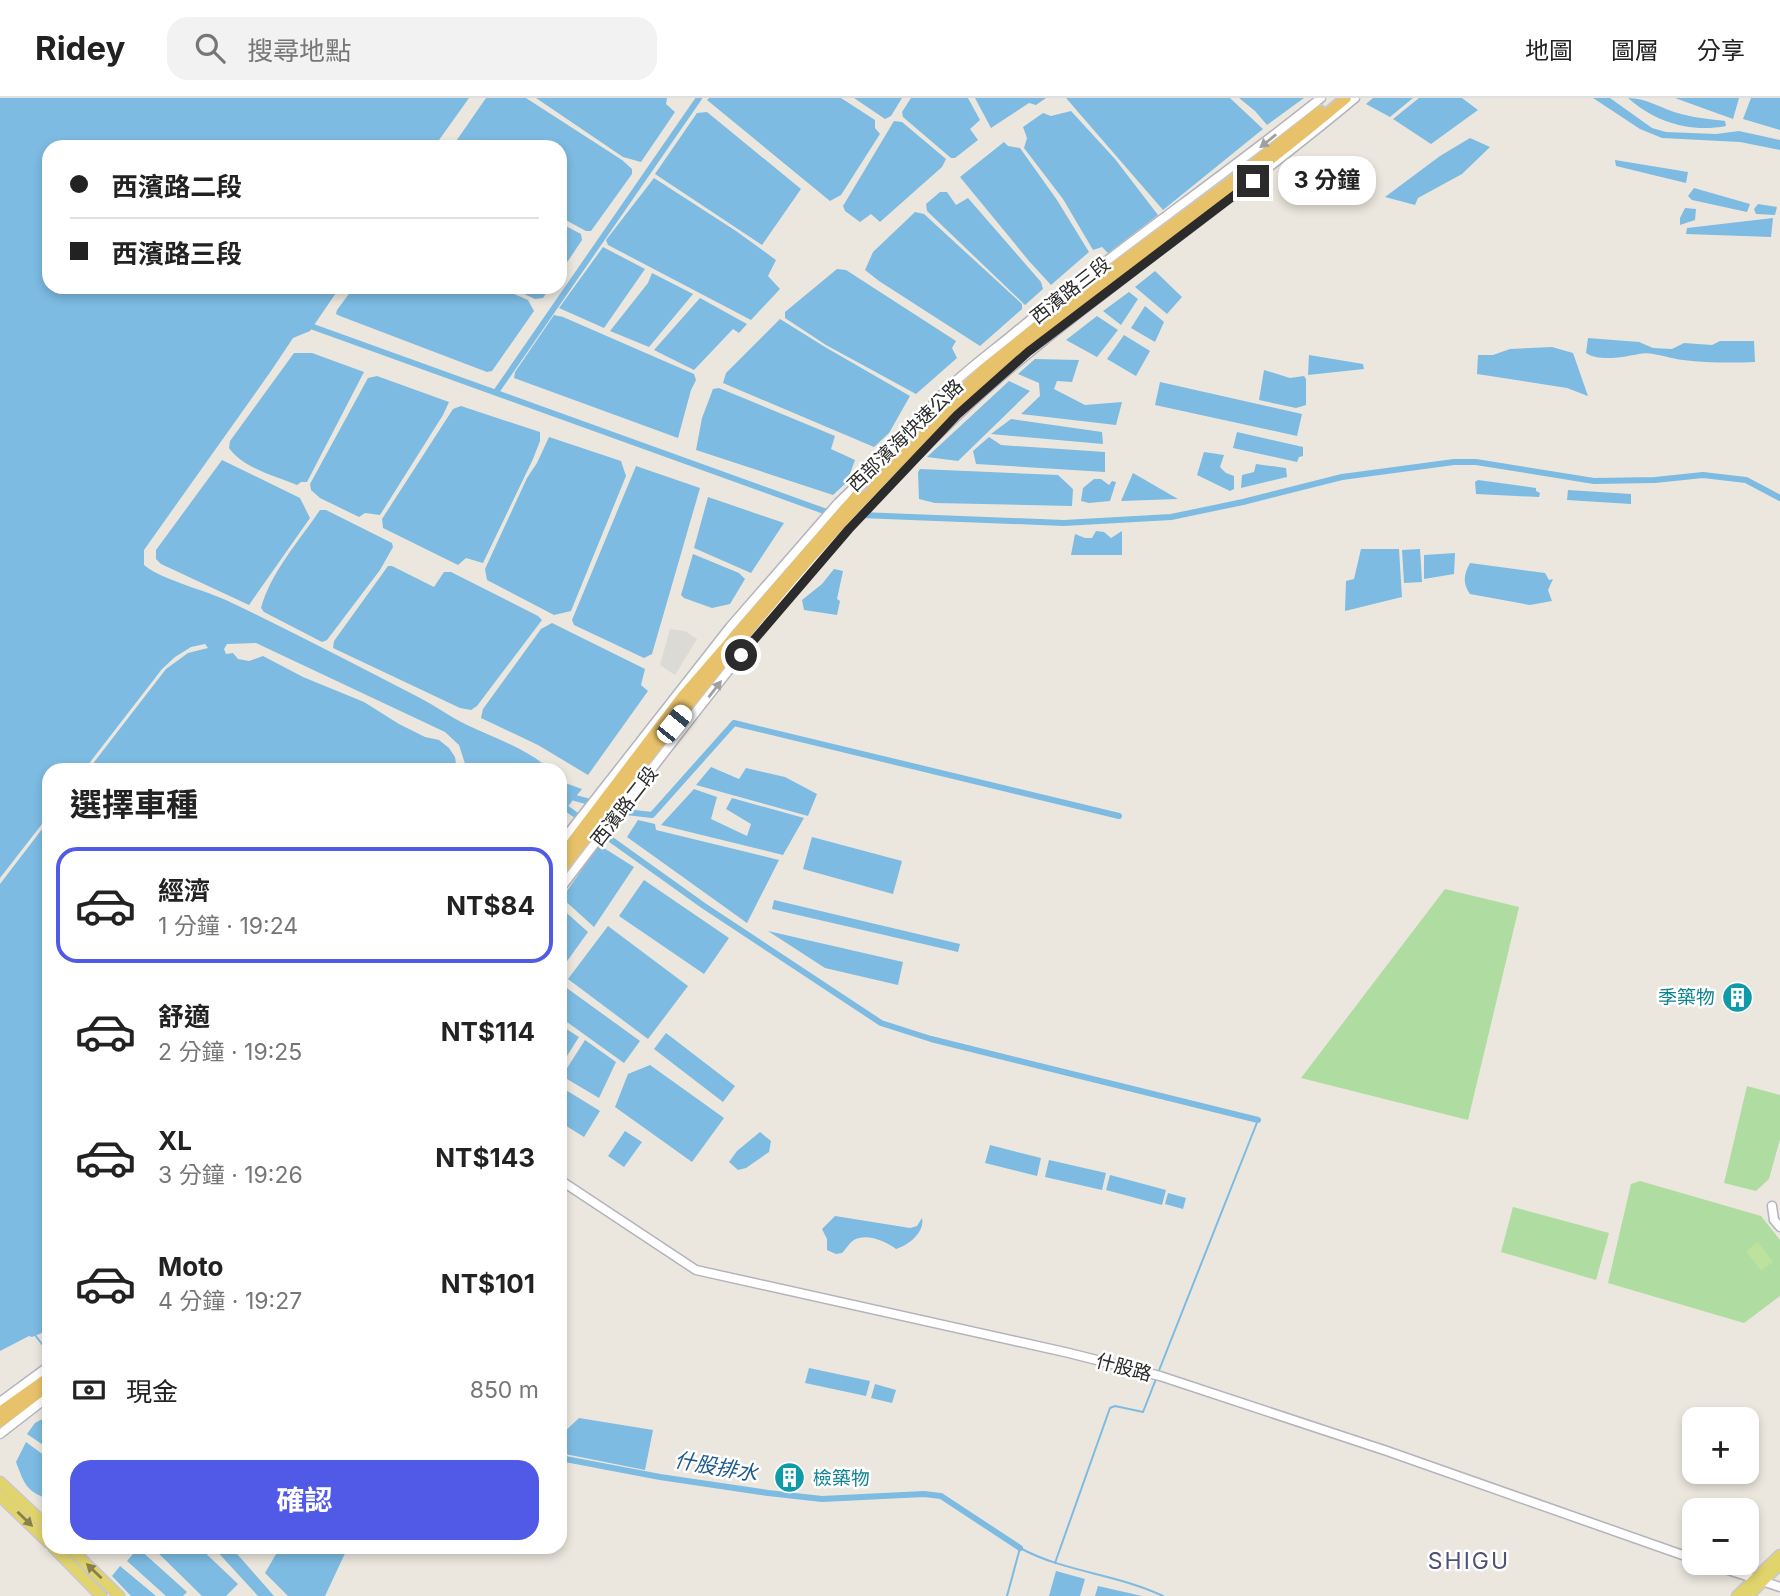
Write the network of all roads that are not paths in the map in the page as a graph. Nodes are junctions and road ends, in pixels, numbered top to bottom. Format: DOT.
graph roads {
  1 [pos="1321,98"];
  2 [pos="1336,98"];
  3 [pos="1346,98"];
  4 [pos="1355,98"];
  5 [pos="982,370"];
  6 [pos="918,425"];
  7 [pos="853,505"];
  8 [pos="835,525"];
  9 [pos="588,829"];
  10 [pos="567,840"];
  11 [pos="567,851"];
  12 [pos="567,861"];
  13 [pos="567,874"];
  14 [pos="567,1185"];
  15 [pos="1780,1213"];
  16 [pos="1780,1227"];
  17 [pos="42,1384"];
  18 [pos="42,1385"];
  19 [pos="42,1385"];
  20 [pos="42,1387"];
  21 [pos="0,1402"];
  22 [pos="0,1412"];
  23 [pos="0,1422"];
  24 [pos="0,1434"];
  25 [pos="0,1482"];
  26 [pos="0,1496"];
  27 [pos="42,1521"];
  28 [pos="42,1536"];
  29 [pos="60,1554"];
  30 [pos="76,1554"];
  31 [pos="1682,1555"];
  32 [pos="1780,1555"];
  33 [pos="1780,1564"];
  34 [pos="1746,1575"];
  35 [pos="1759,1579"];
  36 [pos="1780,1587"];
  37 [pos="101,1596"];
  38 [pos="119,1596"];
  39 [pos="1737,1596"];
  40 [pos="1748,1596"];
  1 -- 6 [label="street, 西濱路三段, one-way"];
  2 -- 5 [label="highway, 西部濱海快速公路"];
  3 -- 7 [label="highway, 西部濱海快速公路"];
  4 -- 7 [label="street, 西濱路三段"];
  5 -- 6 [label="highway"];
  5 -- 7 [label="highway, 西部濱海快速公路"];
  6 -- 7 [label="street, 西濱路三段"];
  7 -- 8 [label="highway, 西部濱海快速公路"];
  7 -- 8 [label="street"];
  8 -- 9 [label="highway, 西部濱海快速公路"];
  9 -- 8 [label="street, 西濱路二段, one-way"];
  8 -- 9 [label="street, 西濱路二段"];
  9 -- 10 [label="street, 西濱路二段"];
  9 -- 11 [label="highway, 西部濱海快速公路"];
  9 -- 12 [label="highway, 西部濱海快速公路"];
  9 -- 13 [label="street, 西濱路二段"];
  14 -- 31 [label="street, 什股路"];
  15 -- 16 [label="street"];
  17 -- 21 [label="street"];
  18 -- 22 [label="highway"];
  19 -- 23 [label="highway"];
  20 -- 24 [label="street"];
  25 -- 27 [label="main road"];
  26 -- 28 [label="main road, one-way"];
  29 -- 37 [label="main road"];
  38 -- 30 [label="main road, one-way"];
  32 -- 35 [label="main road"];
  33 -- 35 [label="main road"];
  34 -- 35 [label="street"];
  35 -- 36 [label="street"];
  35 -- 39 [label="main road"];
  35 -- 40 [label="main road"];
}
